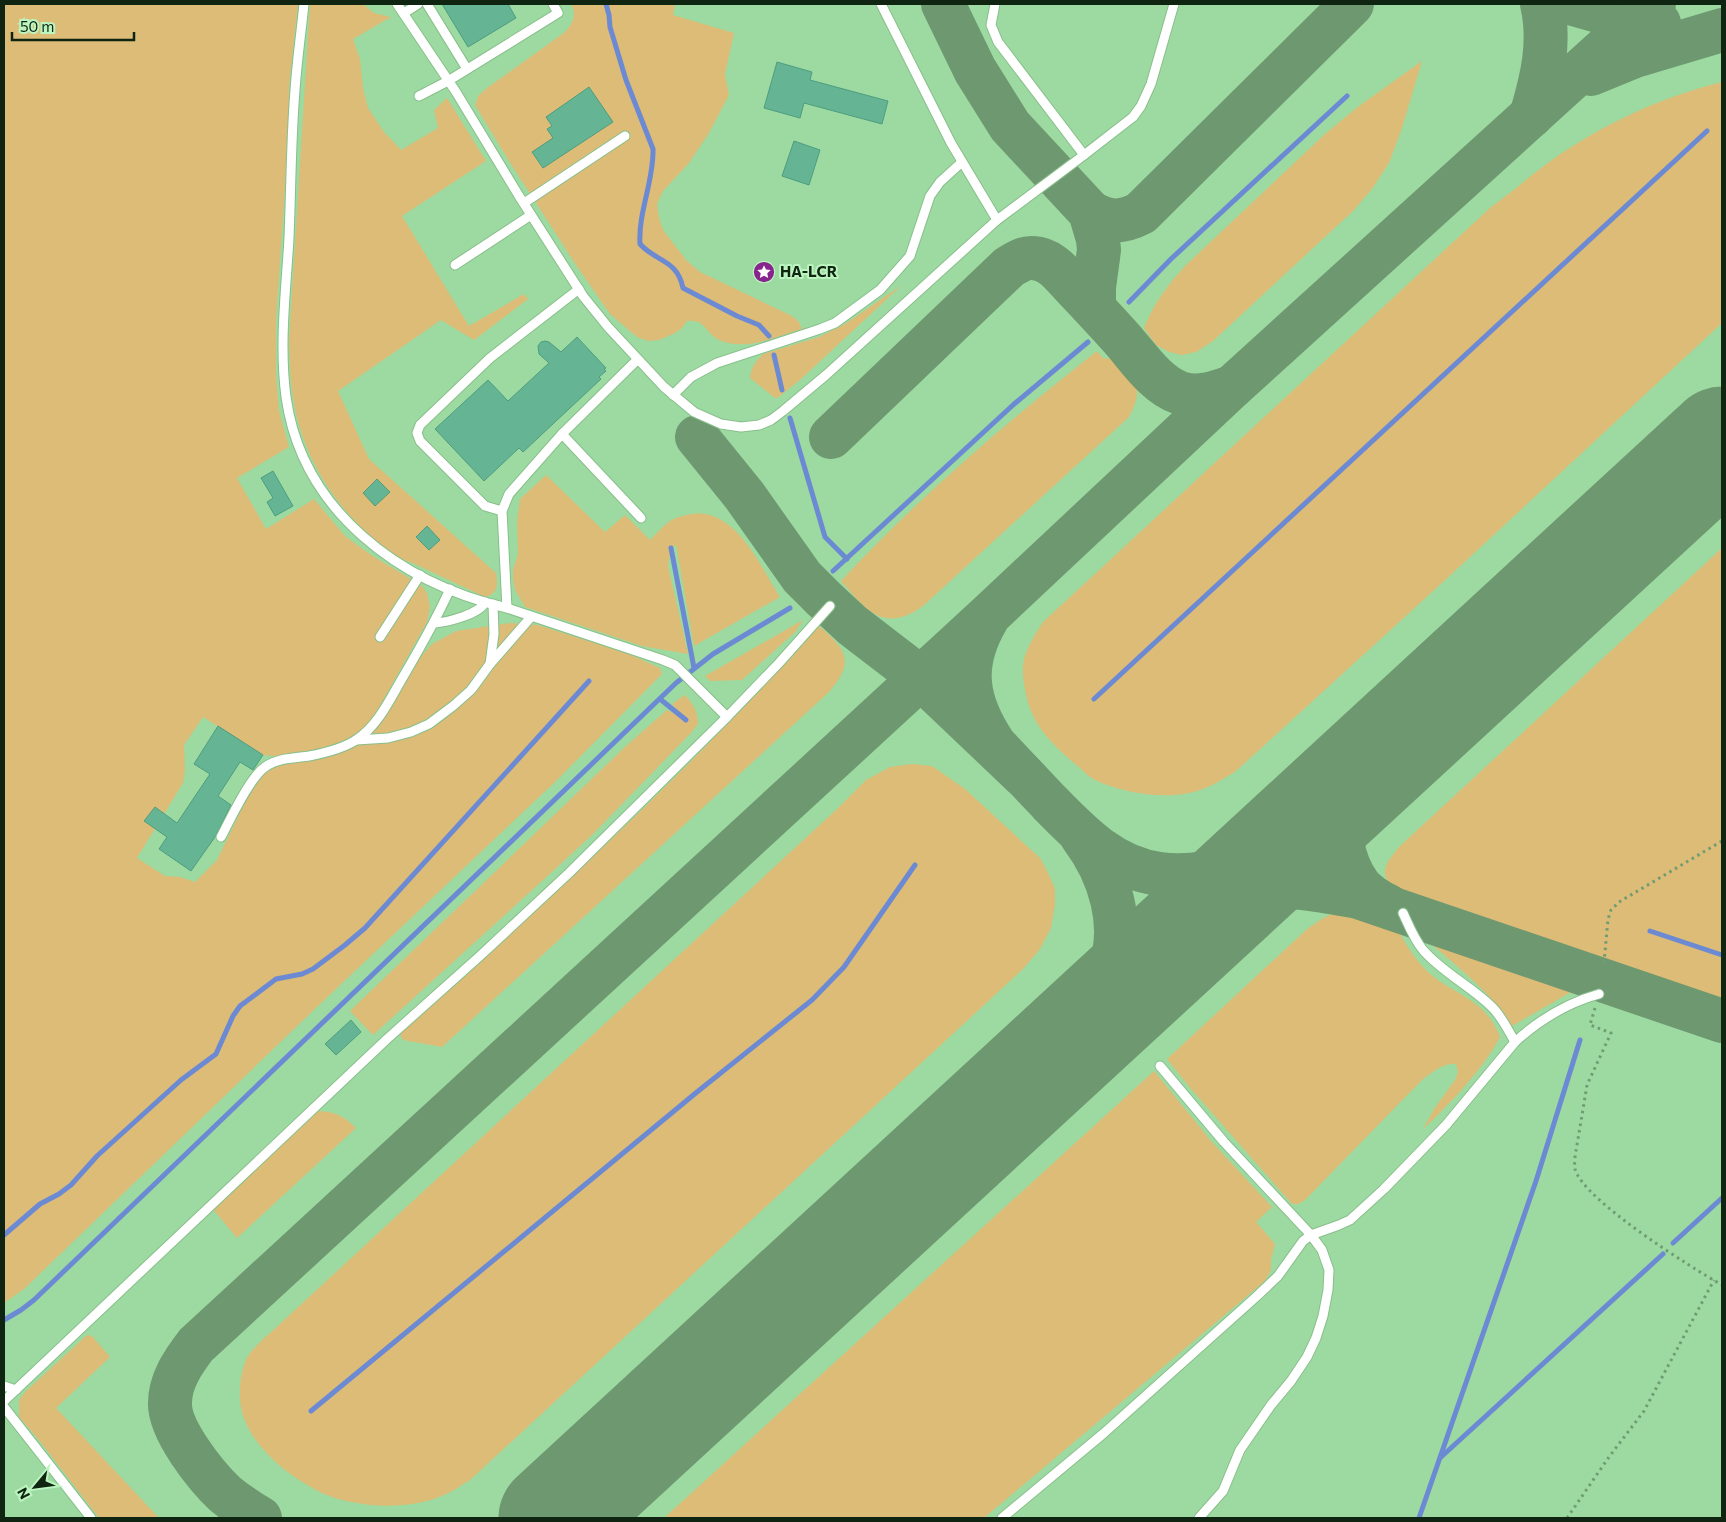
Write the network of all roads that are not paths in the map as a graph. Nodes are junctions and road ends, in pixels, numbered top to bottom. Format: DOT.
graph roads {
  1 [pos="304,4"];
  2 [pos="397,4"];
  3 [pos="418,4"];
  4 [pos="427,4"];
  5 [pos="553,4"];
  6 [pos="881,4"];
  7 [pos="996,4"];
  8 [pos="1174,4"];
  9 [pos="404,13"];
  10 [pos="467,69"];
  11 [pos="448,81"];
  12 [pos="419,96"];
  13 [pos="625,136"];
  14 [pos="1084,155"];
  15 [pos="962,162"];
  16 [pos="524,204"];
  17 [pos="531,215"];
  18 [pos="997,220"];
  19 [pos="455,265"];
  20 [pos="579,289"];
  21 [pos="638,360"];
  22 [pos="673,395"];
  23 [pos="562,434"];
  24 [pos="502,512"];
  25 [pos="641,518"];
  26 [pos="420,575"];
  27 [pos="450,589"];
  28 [pos="489,603"];
  29 [pos="830,606"];
  30 [pos="507,608"];
  31 [pos="531,617"];
  32 [pos="434,623"];
  33 [pos="380,637"];
  34 [pos="490,664"];
  35 [pos="727,717"];
  36 [pos="355,740"];
  37 [pos="220,837"];
  38 [pos="1403,913"];
  39 [pos="1599,994"];
  40 [pos="1515,1042"];
  41 [pos="1160,1066"];
  42 [pos="1310,1235"];
  43 [pos="4,1386"];
  44 [pos="16,1390"];
  45 [pos="4,1401"];
  46 [pos="4,1407"];
  47 [pos="91,1518"];
  48 [pos="1002,1518"];
  49 [pos="1199,1518"];
  1 -- 26 [label="lane"];
  2 -- 9 [label="lane"];
  3 -- 9 [label="lane"];
  4 -- 10 [label="lane"];
  5 -- 10 [label="lane"];
  6 -- 15 [label="lane"];
  7 -- 14 [label="lane"];
  8 -- 14 [label="lane"];
  9 -- 11 [label="lane"];
  10 -- 11 [label="lane"];
  11 -- 12 [label="lane"];
  11 -- 16 [label="lane"];
  13 -- 16 [label="lane"];
  14 -- 18 [label="lane"];
  15 -- 18 [label="lane"];
  15 -- 22 [label="lane"];
  16 -- 17 [label="lane"];
  17 -- 19 [label="lane"];
  17 -- 20 [label="lane"];
  18 -- 22 [label="lane"];
  20 -- 21 [label="lane"];
  20 -- 24 [label="lane"];
  21 -- 22 [label="lane"];
  21 -- 23 [label="lane"];
  23 -- 24 [label="lane"];
  23 -- 25 [label="lane"];
  24 -- 30 [label="lane"];
  26 -- 27 [label="lane"];
  26 -- 33 [label="lane"];
  27 -- 28 [label="lane"];
  27 -- 32 [label="lane"];
  28 -- 30 [label="lane"];
  28 -- 32 [label="lane"];
  28 -- 34 [label="lane"];
  29 -- 35 [label="lane"];
  30 -- 31 [label="lane"];
  31 -- 34 [label="lane"];
  31 -- 35 [label="lane"];
  32 -- 36 [label="lane"];
  34 -- 36 [label="lane"];
  35 -- 44 [label="lane"];
  36 -- 37 [label="lane"];
  38 -- 40 [label="lane"];
  39 -- 40 [label="lane"];
  40 -- 42 [label="lane"];
  41 -- 42 [label="lane"];
  42 -- 48 [label="lane"];
  42 -- 49 [label="lane"];
  43 -- 44 [label="lane"];
  44 -- 45 [label="lane"];
  46 -- 47 [label="lane"];
}
